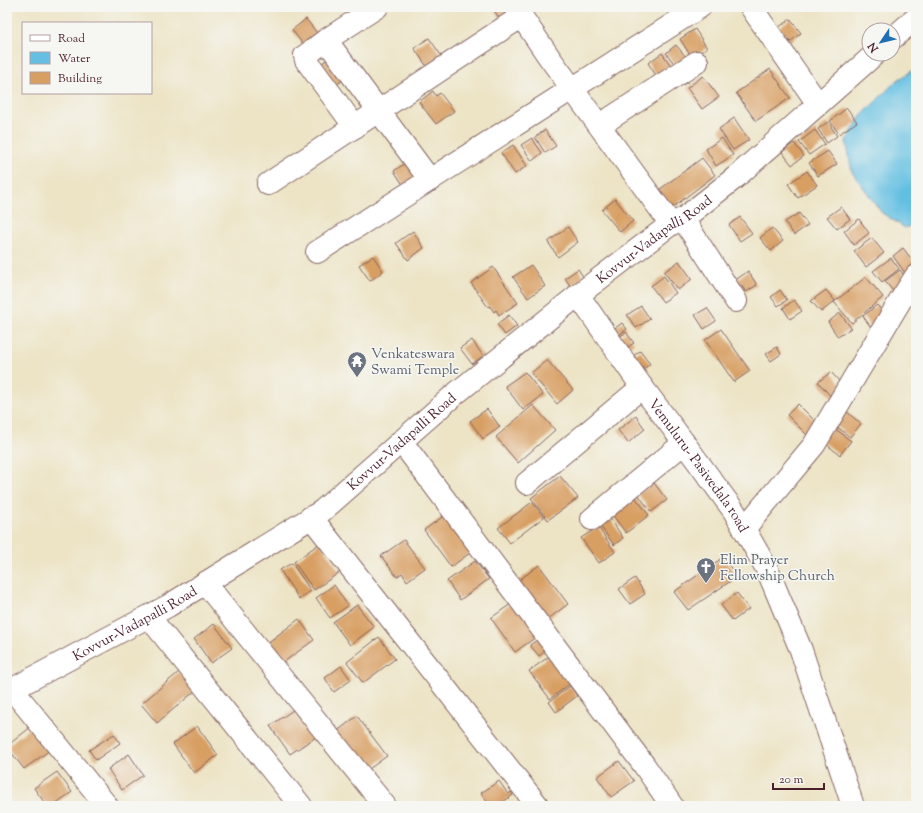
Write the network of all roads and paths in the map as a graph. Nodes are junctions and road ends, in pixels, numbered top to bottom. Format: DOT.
graph roads {
  1 [pos="377,7"];
  2 [pos="700,7"];
  3 [pos="751,7"];
  4 [pos="518,12"];
  5 [pos="916,18"];
  6 [pos="901,31"];
  7 [pos="326,40"];
  8 [pos="697,62"];
  9 [pos="866,62"];
  10 [pos="572,88"];
  11 [pos="818,104"];
  12 [pos="379,111"];
  13 [pos="600,125"];
  14 [pos="355,127"];
  15 [pos="430,180"];
  16 [pos="268,184"];
  17 [pos="677,221"];
  18 [pos="317,252"];
  19 [pos="916,276"];
  20 [pos="578,295"];
  21 [pos="736,301"];
  22 [pos="642,387"];
  23 [pos="401,441"];
  24 [pos="684,443"];
  25 [pos="527,483"];
  26 [pos="311,517"];
  27 [pos="592,518"];
  28 [pos="744,529"];
  29 [pos="205,583"];
  30 [pos="148,617"];
  31 [pos="9,691"];
  32 [pos="107,806"];
  33 [pos="301,806"];
  34 [pos="385,806"];
  35 [pos="538,806"];
  36 [pos="672,806"];
  37 [pos="853,806"];
  1 -- 7 [label="street"];
  2 -- 10 [label="street"];
  3 -- 11 [label="street"];
  4 -- 10 [label="street"];
  4 -- 12 [label="street"];
  5 -- 6 [label="street"];
  7 -- 12 [label="street"];
  7 -- 14 [label="street"];
  8 -- 13 [label="street"];
  9 -- 11 [label="street, Kovvur-Vadapalli Road"];
  10 -- 13 [label="street"];
  10 -- 15 [label="street"];
  11 -- 17 [label="street, Kovvur-Vadapalli Road"];
  12 -- 14 [label="street"];
  12 -- 15 [label="street"];
  13 -- 17 [label="street"];
  14 -- 16 [label="street"];
  15 -- 18 [label="street"];
  17 -- 20 [label="street, Kovvur-Vadapalli Road"];
  17 -- 21 [label="street"];
  19 -- 28 [label="street"];
  20 -- 22 [label="street, Vemuluru- Pasivedala road"];
  20 -- 23 [label="street, Kovvur-Vadapalli Road"];
  22 -- 24 [label="street, Vemuluru- Pasivedala road"];
  22 -- 25 [label="street"];
  23 -- 26 [label="street, Kovvur-Vadapalli Road"];
  23 -- 36 [label="street"];
  24 -- 27 [label="street"];
  24 -- 28 [label="street, Vemuluru- Pasivedala road"];
  26 -- 29 [label="street, Kovvur-Vadapalli Road"];
  26 -- 35 [label="street"];
  28 -- 37 [label="street, Vemuluru- Pasivedala road"];
  29 -- 30 [label="street, Kovvur-Vadapalli Road"];
  29 -- 34 [label="street"];
  30 -- 31 [label="street, Kovvur-Vadapalli Road"];
  30 -- 33 [label="street"];
  31 -- 32 [label="street"];
}
